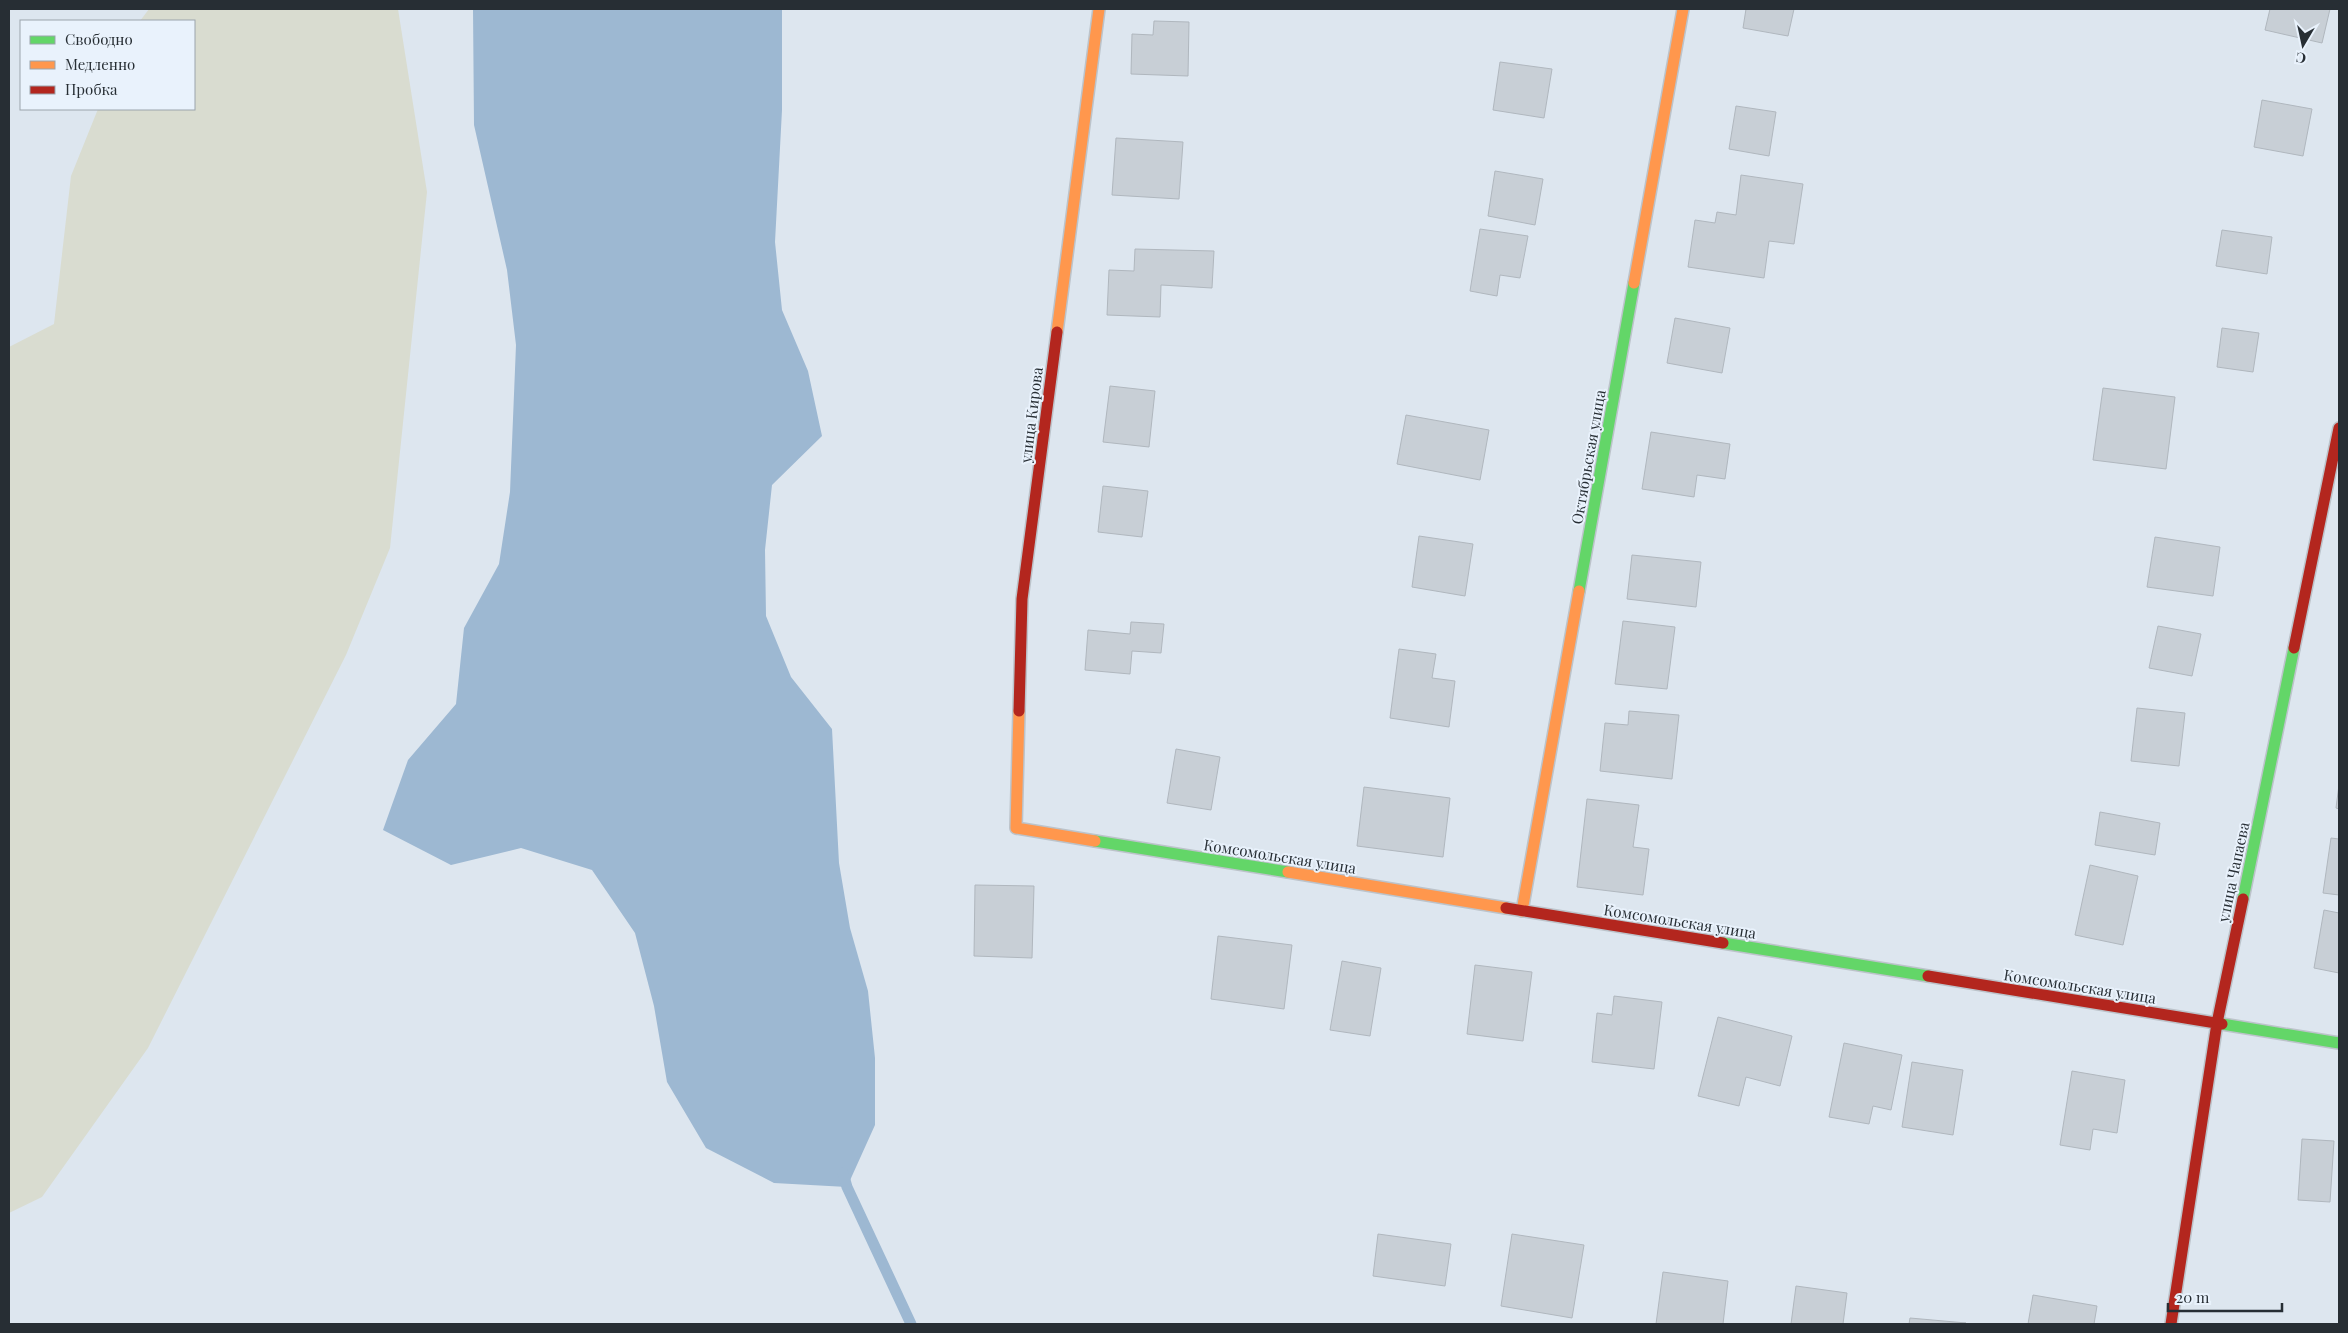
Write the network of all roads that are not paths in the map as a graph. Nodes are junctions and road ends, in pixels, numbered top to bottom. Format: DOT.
graph roads {
  1 [pos="1099,9"];
  2 [pos="1683,9"];
  3 [pos="2339,428"];
  4 [pos="1016,828"];
  5 [pos="1522,911"];
  6 [pos="2218,1023"];
  7 [pos="2339,1043"];
  8 [pos="2171,1324"];
  1 -- 4 [label="street, улица Кирова"];
  2 -- 5 [label="street, Октябрьская улица"];
  3 -- 6 [label="street, улица Чапаева"];
  4 -- 5 [label="street, Комсомольская улица"];
  5 -- 6 [label="street, Комсомольская улица"];
  6 -- 7 [label="street, Комсомольская улица"];
  6 -- 8 [label="street, улица Чапаева"];
}
